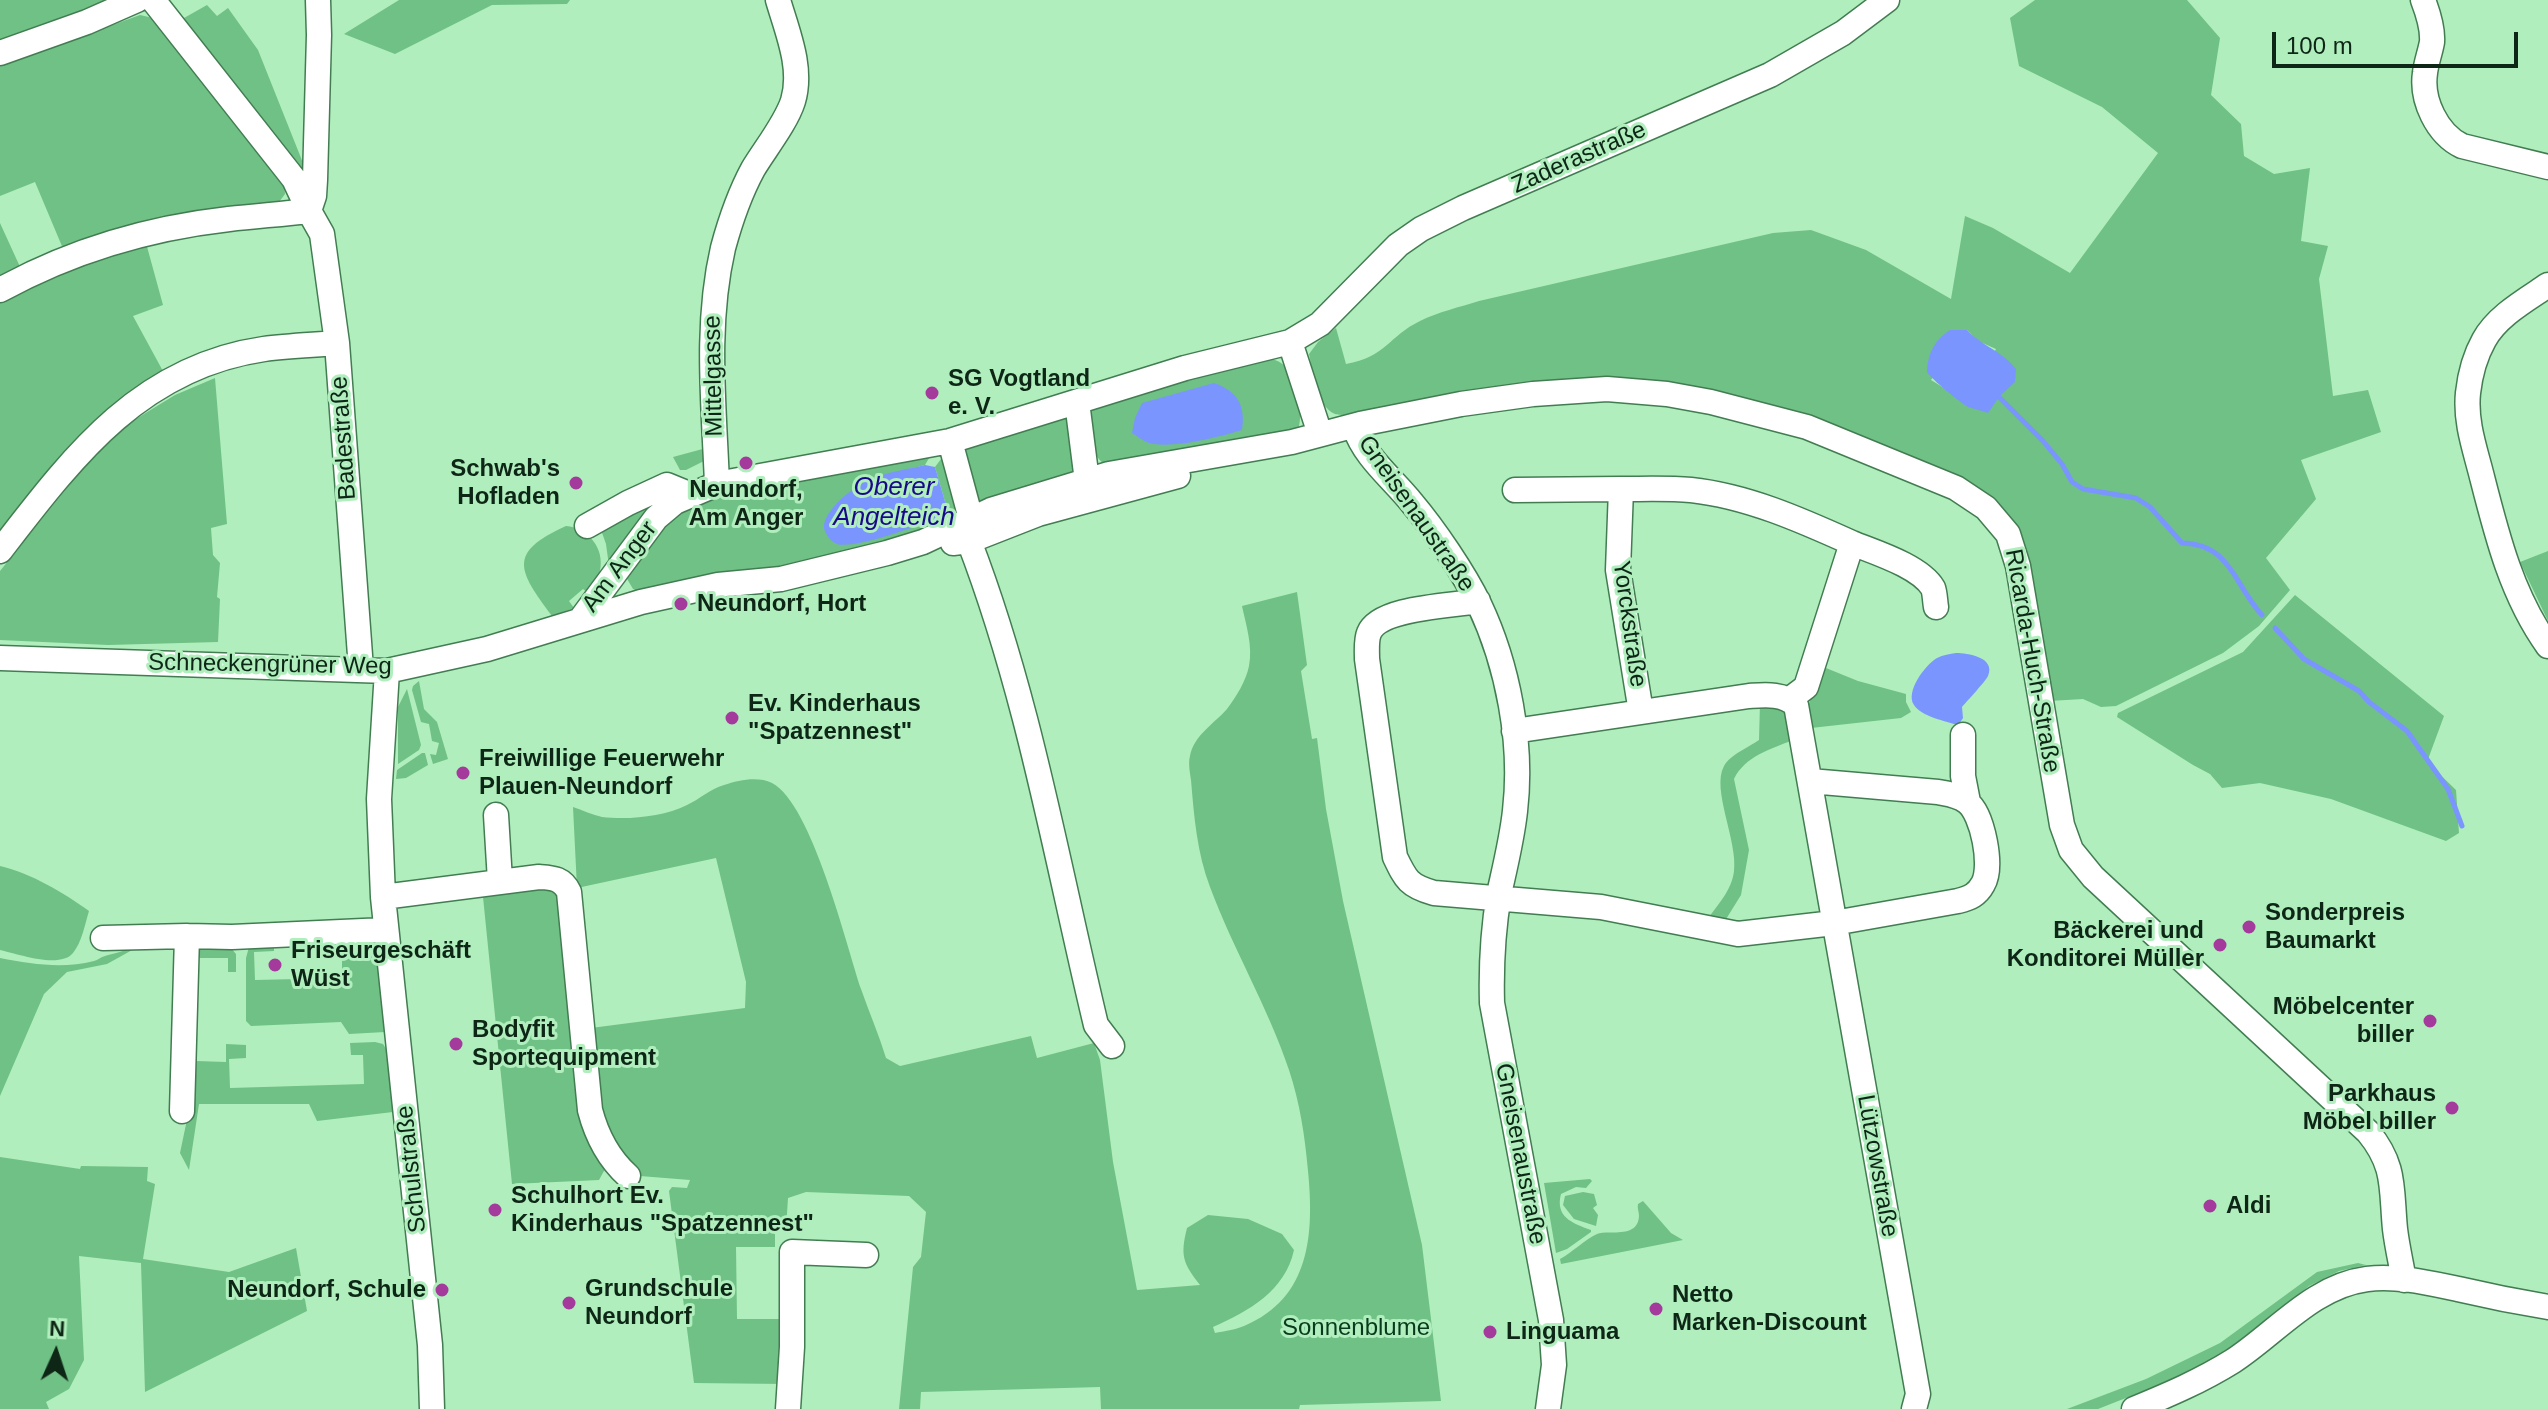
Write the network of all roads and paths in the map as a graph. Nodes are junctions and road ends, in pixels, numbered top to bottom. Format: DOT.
graph roads {
  1 [pos="137,0"];
  2 [pos="153,0"];
  3 [pos="318,0"];
  4 [pos="778,0"];
  5 [pos="1887,0"];
  6 [pos="2423,0"];
  7 [pos="0,53"];
  8 [pos="2548,167"];
  9 [pos="309,211"];
  10 [pos="2548,285"];
  11 [pos="0,290"];
  12 [pos="1290,342"];
  13 [pos="337,343"];
  14 [pos="1077,402"];
  15 [pos="1354,426"];
  16 [pos="1320,434"];
  17 [pos="950,441"];
  18 [pos="1220,456"];
  19 [pos="1087,481"];
  20 [pos="717,484"];
  21 [pos="1621,489"];
  22 [pos="1515,490"];
  23 [pos="689,494"];
  24 [pos="587,526"];
  25 [pos="970,530"];
  26 [pos="1852,543"];
  27 [pos="0,551"];
  28 [pos="1478,601"];
  29 [pos="1936,607"];
  30 [pos="581,619"];
  31 [pos="2548,646"];
  32 [pos="0,658"];
  33 [pos="361,669"];
  34 [pos="387,671"];
  35 [pos="1793,702"];
  36 [pos="1641,712"];
  37 [pos="1514,731"];
  38 [pos="1963,735"];
  39 [pos="1810,781"];
  40 [pos="1968,802"];
  41 [pos="496,815"];
  42 [pos="500,881"];
  43 [pos="383,897"];
  44 [pos="1499,898"];
  45 [pos="1834,923"];
  46 [pos="385,930"];
  47 [pos="187,936"];
  48 [pos="103,938"];
  49 [pos="1112,1046"];
  50 [pos="182,1111"];
  51 [pos="628,1176"];
  52 [pos="866,1255"];
  53 [pos="2404,1280"];
  54 [pos="2548,1307"];
  55 [pos="432,1409"];
  56 [pos="788,1409"];
  57 [pos="1548,1409"];
  58 [pos="1914,1409"];
  59 [pos="2134,1409"];
  1 -- 7 [label="street"];
  2 -- 9 [label="street, Badestraße"];
  3 -- 9 [label="street"];
  4 -- 20 [label="street, Mittelgasse"];
  5 -- 12 [label="street, Zaderastraße"];
  6 -- 8 [label="street"];
  9 -- 11 [label="street"];
  9 -- 13 [label="street, Badestraße"];
  10 -- 31 [label="street"];
  12 -- 14 [label="street, Am Anger"];
  12 -- 16 [label="street"];
  13 -- 27 [label="street"];
  13 -- 33 [label="street, Badestraße"];
  14 -- 17 [label="street, Am Anger"];
  14 -- 19 [label="street"];
  15 -- 16 [label="street, Ricarda-Huch-Straße"];
  15 -- 28 [label="street, Gneisenaustraße"];
  15 -- 53 [label="street, Ricarda-Huch-Straße"];
  16 -- 18 [label="street, Am Anger"];
  17 -- 20 [label="street, Am Anger"];
  17 -- 25 [label="street"];
  18 -- 19 [label="street, Am Anger"];
  18 -- 25 [label="street, Am Anger"];
  19 -- 25 [label="street, Am Anger"];
  20 -- 23 [label="street, Am Anger"];
  21 -- 22 [label="street"];
  21 -- 26 [label="street"];
  21 -- 36 [label="street, Yorckstraße"];
  23 -- 24 [label="street"];
  23 -- 30 [label="street, Am Anger"];
  25 -- 30 [label="street, Am Anger"];
  25 -- 49 [label="street"];
  26 -- 29 [label="street"];
  26 -- 35 [label="street"];
  28 -- 37 [label="street, Gneisenaustraße"];
  28 -- 44 [label="street, Gneisenaustraße"];
  30 -- 34 [label="street, Schneckengrüner Weg"];
  32 -- 33 [label="street, Schneckengrüner Weg"];
  33 -- 34 [label="street, Schneckengrüner Weg"];
  34 -- 43 [label="street, Schulstraße"];
  35 -- 36 [label="street, Yorckstraße"];
  35 -- 39 [label="street, Lützowstraße"];
  36 -- 37 [label="street, Yorckstraße"];
  37 -- 44 [label="street, Gneisenaustraße"];
  38 -- 40 [label="street"];
  39 -- 40 [label="street"];
  39 -- 45 [label="street, Lützowstraße"];
  40 -- 45 [label="street"];
  41 -- 42 [label="street"];
  42 -- 43 [label="street"];
  42 -- 51 [label="street"];
  43 -- 46 [label="street, Schulstraße"];
  44 -- 45 [label="street"];
  44 -- 57 [label="street, Gneisenaustraße"];
  45 -- 58 [label="street, Lützowstraße"];
  46 -- 47 [label="street"];
  46 -- 55 [label="street, Schulstraße"];
  47 -- 48 [label="street"];
  47 -- 50 [label="street"];
  52 -- 56 [label="street"];
  53 -- 54 [label="street"];
  53 -- 59 [label="street"];
}
